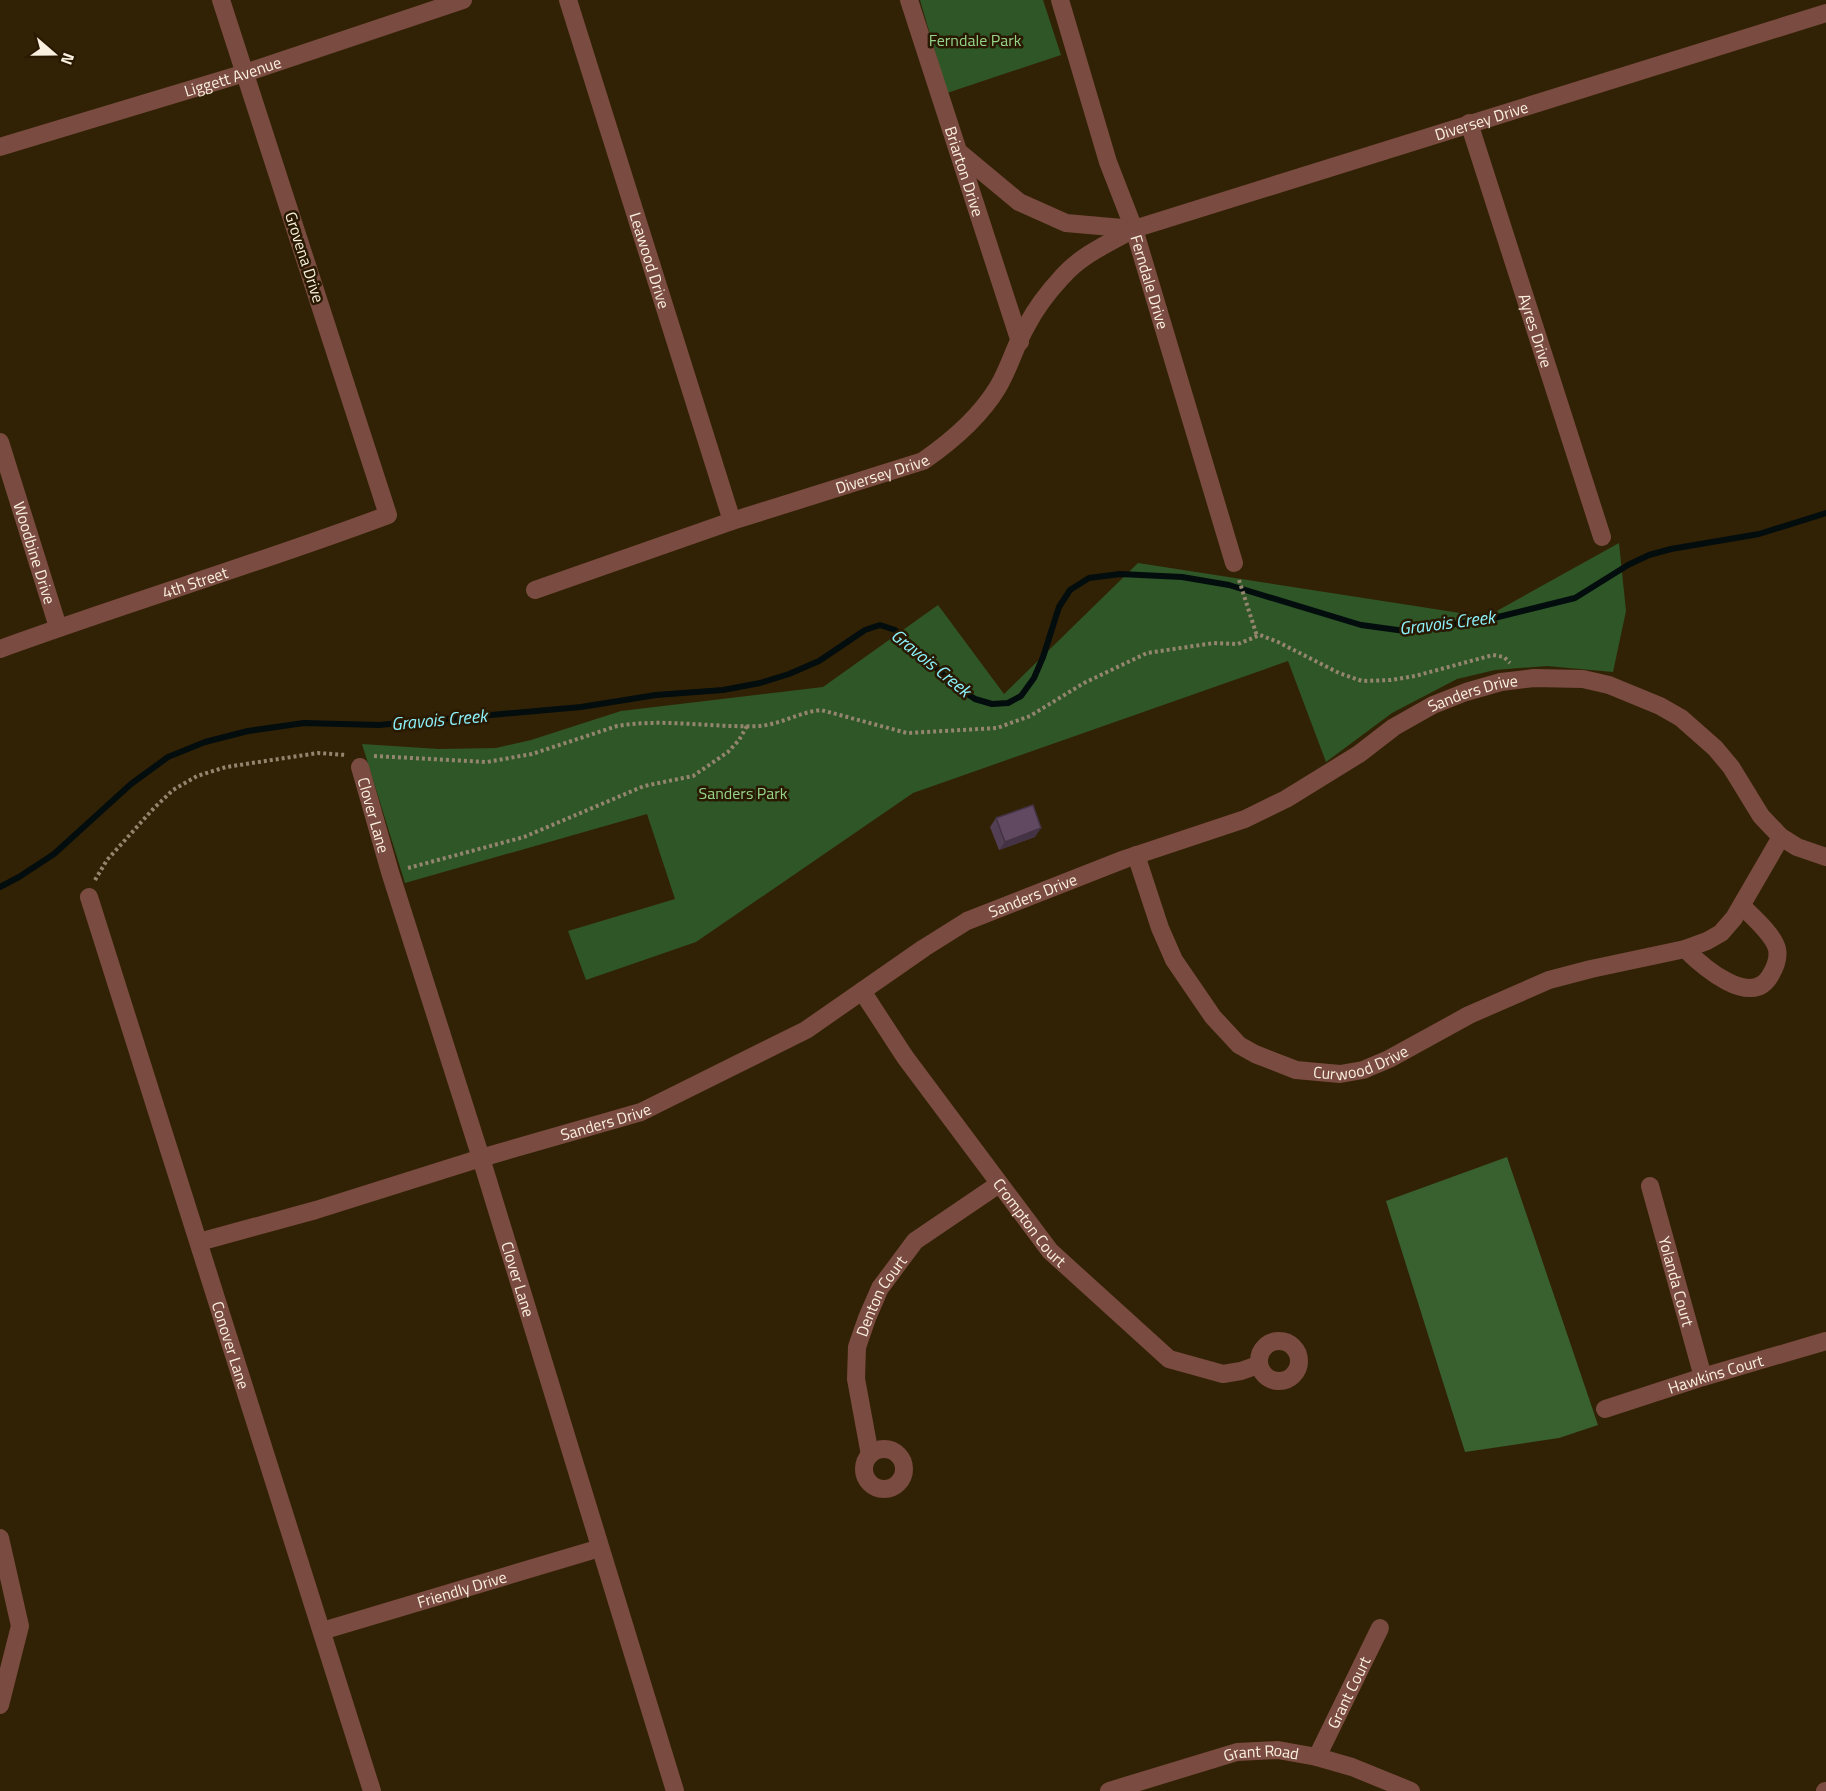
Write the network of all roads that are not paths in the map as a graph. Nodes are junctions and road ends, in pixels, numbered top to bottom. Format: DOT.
graph roads {
  1 [pos="221,0"];
  2 [pos="463,0"];
  3 [pos="568,0"];
  4 [pos="909,0"];
  5 [pos="1060,0"];
  6 [pos="1826,13"];
  7 [pos="245,73"];
  8 [pos="1469,123"];
  9 [pos="0,147"];
  10 [pos="960,153"];
  11 [pos="1134,229"];
  12 [pos="1020,342"];
  13 [pos="0,442"];
  14 [pos="388,515"];
  15 [pos="732,521"];
  16 [pos="1602,537"];
  17 [pos="1235,566"];
  18 [pos="535,590"];
  19 [pos="58,627"];
  20 [pos="0,649"];
  21 [pos="362,759"];
  22 [pos="1781,837"];
  23 [pos="1136,855"];
  24 [pos="1826,857"];
  25 [pos="89,897"];
  26 [pos="1742,906"];
  27 [pos="1685,949"];
  28 [pos="862,991"];
  29 [pos="481,1158"];
  30 [pos="999,1184"];
  31 [pos="1650,1186"];
  32 [pos="199,1242"];
  33 [pos="1826,1341"];
  34 [pos="1258,1365"];
  35 [pos="1702,1377"];
  36 [pos="1605,1409"];
  37 [pos="870,1455"];
  38 [pos="0,1538"];
  39 [pos="600,1548"];
  40 [pos="1380,1628"];
  41 [pos="322,1631"];
  42 [pos="0,1705"];
  43 [pos="1317,1757"];
  44 [pos="372,1791"];
  45 [pos="675,1791"];
  46 [pos="1109,1791"];
  47 [pos="1411,1791"];
  1 -- 7 [label="street, Grovena Drive"];
  2 -- 7 [label="street, Liggett Avenue"];
  3 -- 15 [label="street, Leawood Drive"];
  4 -- 10 [label="street, Briarton Drive"];
  5 -- 11 [label="street, Ferndale Drive"];
  6 -- 8 [label="street, Diversey Drive"];
  7 -- 9 [label="street, Liggett Avenue"];
  7 -- 14 [label="street, Grovena Drive"];
  8 -- 11 [label="street, Diversey Drive"];
  8 -- 16 [label="street, Ayres Drive"];
  10 -- 11 [label="street, Diversey Drive"];
  10 -- 12 [label="street, Briarton Drive"];
  11 -- 12 [label="street, Diversey Drive"];
  11 -- 17 [label="street, Ferndale Drive"];
  12 -- 15 [label="street, Diversey Drive"];
  13 -- 19 [label="street, Woodbine Drive"];
  14 -- 19 [label="street, 4th Street"];
  15 -- 18 [label="street, Diversey Drive"];
  19 -- 20 [label="street, 4th Street"];
  21 -- 29 [label="street, Clover Lane"];
  22 -- 23 [label="street, Sanders Drive"];
  22 -- 24 [label="street, Sanders Drive"];
  22 -- 26 [label="street, Curwood Drive"];
  23 -- 27 [label="street, Curwood Drive"];
  23 -- 28 [label="street, Sanders Drive"];
  25 -- 32 [label="street, Conover Lane"];
  26 -- 27 [label="street, Curwood Drive"];
  26 -- 27 [label="street"];
  28 -- 29 [label="street, Sanders Drive"];
  28 -- 30 [label="street, Crompton Court"];
  29 -- 32 [label="street, Sanders Drive"];
  29 -- 39 [label="street, Clover Lane"];
  30 -- 34 [label="street, Crompton Court"];
  30 -- 37 [label="street, Denton Court"];
  31 -- 35 [label="street, Yolanda Court"];
  32 -- 41 [label="street, Conover Lane"];
  33 -- 35 [label="street, Hawkins Court"];
  35 -- 36 [label="street, Hawkins Court"];
  38 -- 42 [label="street"];
  39 -- 41 [label="street, Friendly Drive"];
  39 -- 45 [label="street, Clover Lane"];
  40 -- 43 [label="street, Grant Court"];
  41 -- 44 [label="street, Conover Lane"];
  43 -- 46 [label="street, Grant Road"];
  43 -- 47 [label="street, Grant Road"];
}
